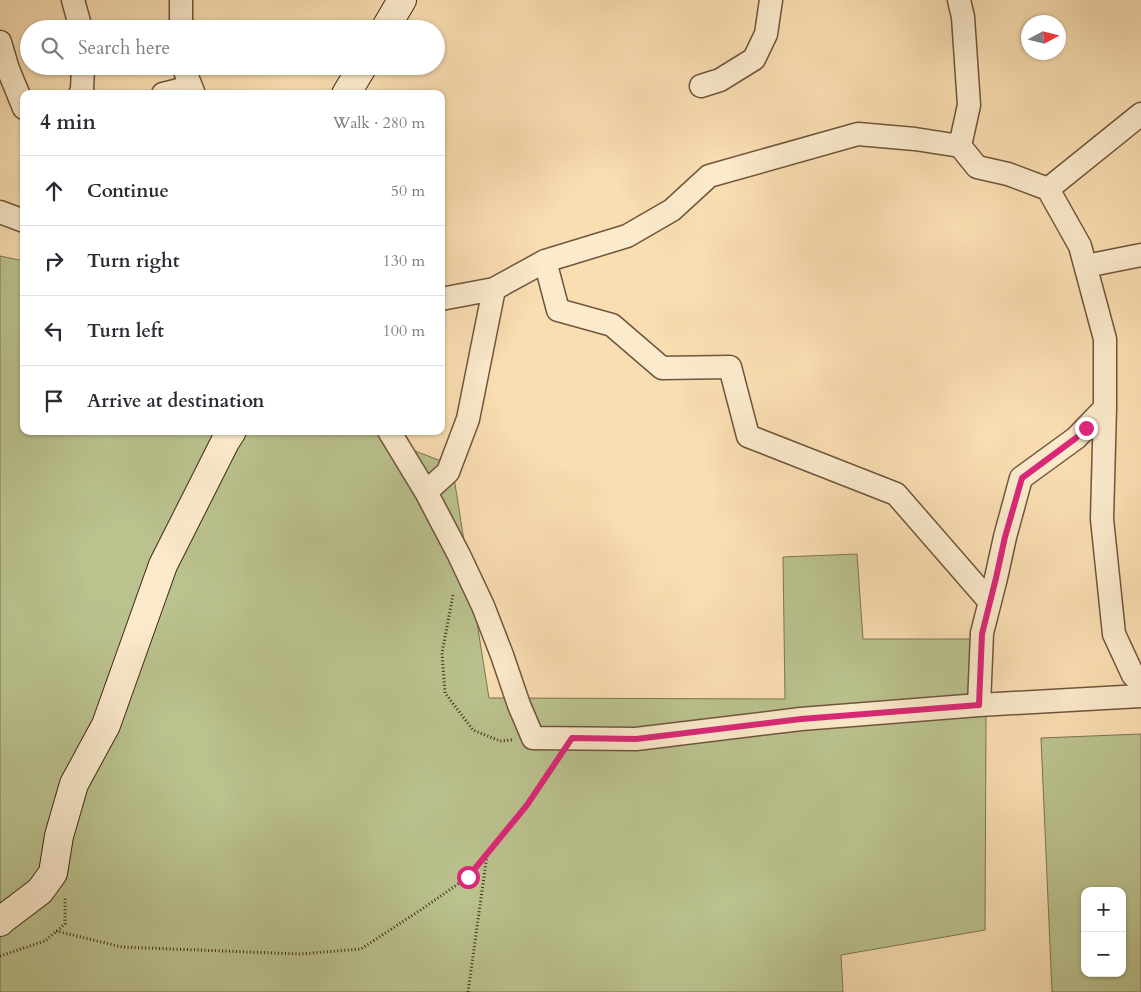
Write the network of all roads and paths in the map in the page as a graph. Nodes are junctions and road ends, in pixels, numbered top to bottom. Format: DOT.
graph roads {
  1 [pos="73,0"];
  2 [pos="181,0"];
  3 [pos="402,0"];
  4 [pos="771,0"];
  5 [pos="959,0"];
  6 [pos="79,20"];
  7 [pos="181,20"];
  8 [pos="390,20"];
  9 [pos="0,42"];
  10 [pos="83,75"];
  11 [pos="358,75"];
  12 [pos="189,82"];
  13 [pos="701,86"];
  14 [pos="82,90"];
  15 [pos="172,90"];
  16 [pos="348,90"];
  17 [pos="20,98"];
  18 [pos="1141,114"];
  19 [pos="960,146"];
  20 [pos="1048,189"];
  21 [pos="0,212"];
  22 [pos="20,220"];
  23 [pos="1141,254"];
  24 [pos="545,261"];
  25 [pos="1086,266"];
  26 [pos="494,289"];
  27 [pos="445,297"];
  28 [pos="1105,408"];
  29 [pos="229,435"];
  30 [pos="391,435"];
  31 [pos="426,492"];
  32 [pos="453,592"];
  33 [pos="990,602"];
  34 [pos="1141,683"];
  35 [pos="1141,696"];
  36 [pos="979,705"];
  37 [pos="533,738"];
  38 [pos="572,738"];
  39 [pos="487,854"];
  40 [pos="53,873"];
  41 [pos="0,922"];
  42 [pos="56,931"];
  43 [pos="0,956"];
  44 [pos="468,992"];
  1 -- 6 [label="street"];
  2 -- 7 [label="street"];
  3 -- 8 [label="street"];
  4 -- 13 [label="street"];
  5 -- 19 [label="street"];
  9 -- 17 [label="street"];
  10 -- 14 [label="street"];
  11 -- 16 [label="street"];
  12 -- 15 [label="street"];
  18 -- 20 [label="street"];
  19 -- 20 [label="street"];
  19 -- 24 [label="street"];
  20 -- 25 [label="street"];
  21 -- 22 [label="street"];
  23 -- 25 [label="street"];
  24 -- 26 [label="street"];
  24 -- 33 [label="street"];
  25 -- 28 [label="street"];
  26 -- 27 [label="street"];
  26 -- 31 [label="street"];
  28 -- 33 [label="street"];
  28 -- 34 [label="street"];
  29 -- 40 [label="street"];
  30 -- 31 [label="street"];
  31 -- 37 [label="street"];
  32 -- 37 [label="path"];
  33 -- 36 [label="street"];
  35 -- 36 [label="street"];
  36 -- 38 [label="street"];
  37 -- 38 [label="street"];
  38 -- 39 [label="path"];
  39 -- 42 [label="path"];
  39 -- 44 [label="path"];
  40 -- 41 [label="street"];
  40 -- 42 [label="path"];
  42 -- 43 [label="path"];
}
